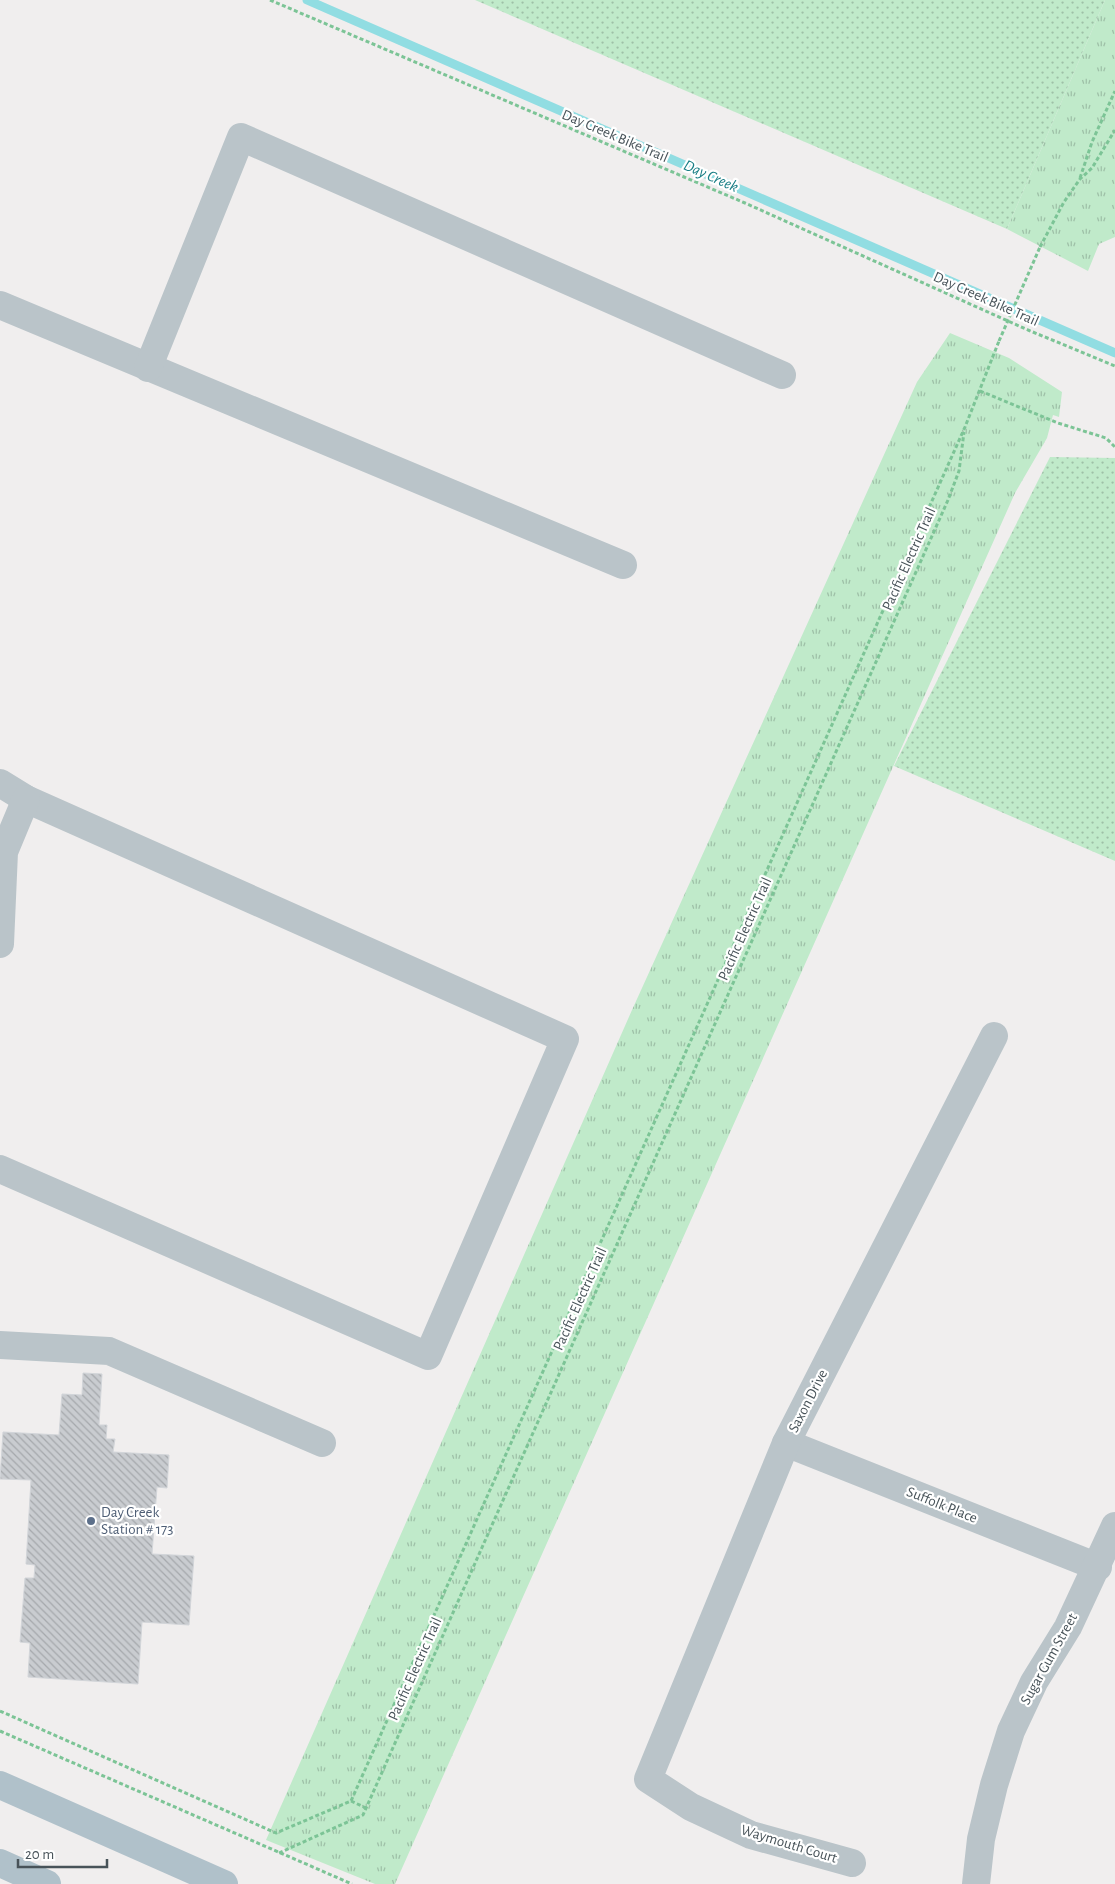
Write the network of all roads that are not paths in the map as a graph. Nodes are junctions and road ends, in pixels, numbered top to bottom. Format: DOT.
graph roads {
  1 [pos="0,305"];
  2 [pos="148,368"];
  3 [pos="782,375"];
  4 [pos="623,565"];
  5 [pos="0,782"];
  6 [pos="26,799"];
  7 [pos="0,944"];
  8 [pos="994,1036"];
  9 [pos="0,1169"];
  10 [pos="0,1345"];
  11 [pos="322,1443"];
  12 [pos="786,1443"];
  13 [pos="1115,1526"];
  14 [pos="1098,1568"];
  15 [pos="648,1779"];
  16 [pos="0,1785"];
  17 [pos="0,1863"];
  18 [pos="852,1863"];
  19 [pos="47,1884"];
  20 [pos="224,1884"];
  21 [pos="976,1884"];
  1 -- 2 [label="street"];
  2 -- 3 [label="street"];
  2 -- 4 [label="street"];
  5 -- 6 [label="street"];
  6 -- 7 [label="street"];
  6 -- 9 [label="street"];
  8 -- 12 [label="street, Saxon Drive"];
  10 -- 11 [label="street"];
  12 -- 14 [label="street, Suffolk Place"];
  12 -- 15 [label="street, Saxon Drive"];
  13 -- 14 [label="street, Sugar Gum Street"];
  14 -- 21 [label="street, Sugar Gum Street"];
  15 -- 18 [label="street, Waymouth Court"];
  16 -- 20 [label="main road"];
  17 -- 19 [label="main road"];
}
